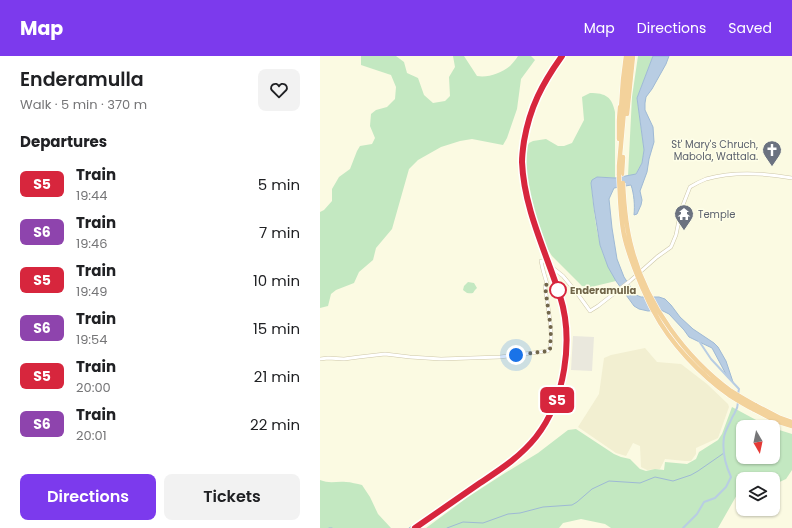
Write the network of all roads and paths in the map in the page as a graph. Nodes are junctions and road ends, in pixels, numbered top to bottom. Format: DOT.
graph roads {
  1 [pos="627,56"];
  2 [pos="633,56"];
  3 [pos="620,156"];
  4 [pos="619,166"];
  5 [pos="621,174"];
  6 [pos="792,178"];
  7 [pos="320,359"];
  8 [pos="754,407"];
  9 [pos="792,422"];
  10 [pos="792,426"];
  1 -- 3 [label="highway"];
  1 -- 3 [label="highway"];
  1 -- 4 [label="highway"];
  2 -- 5 [label="highway"];
  3 -- 4 [label="highway"];
  4 -- 5 [label="highway"];
  5 -- 8 [label="highway, bridge"];
  6 -- 7 [label="street"];
  8 -- 9 [label="highway"];
  8 -- 10 [label="highway"];
}
